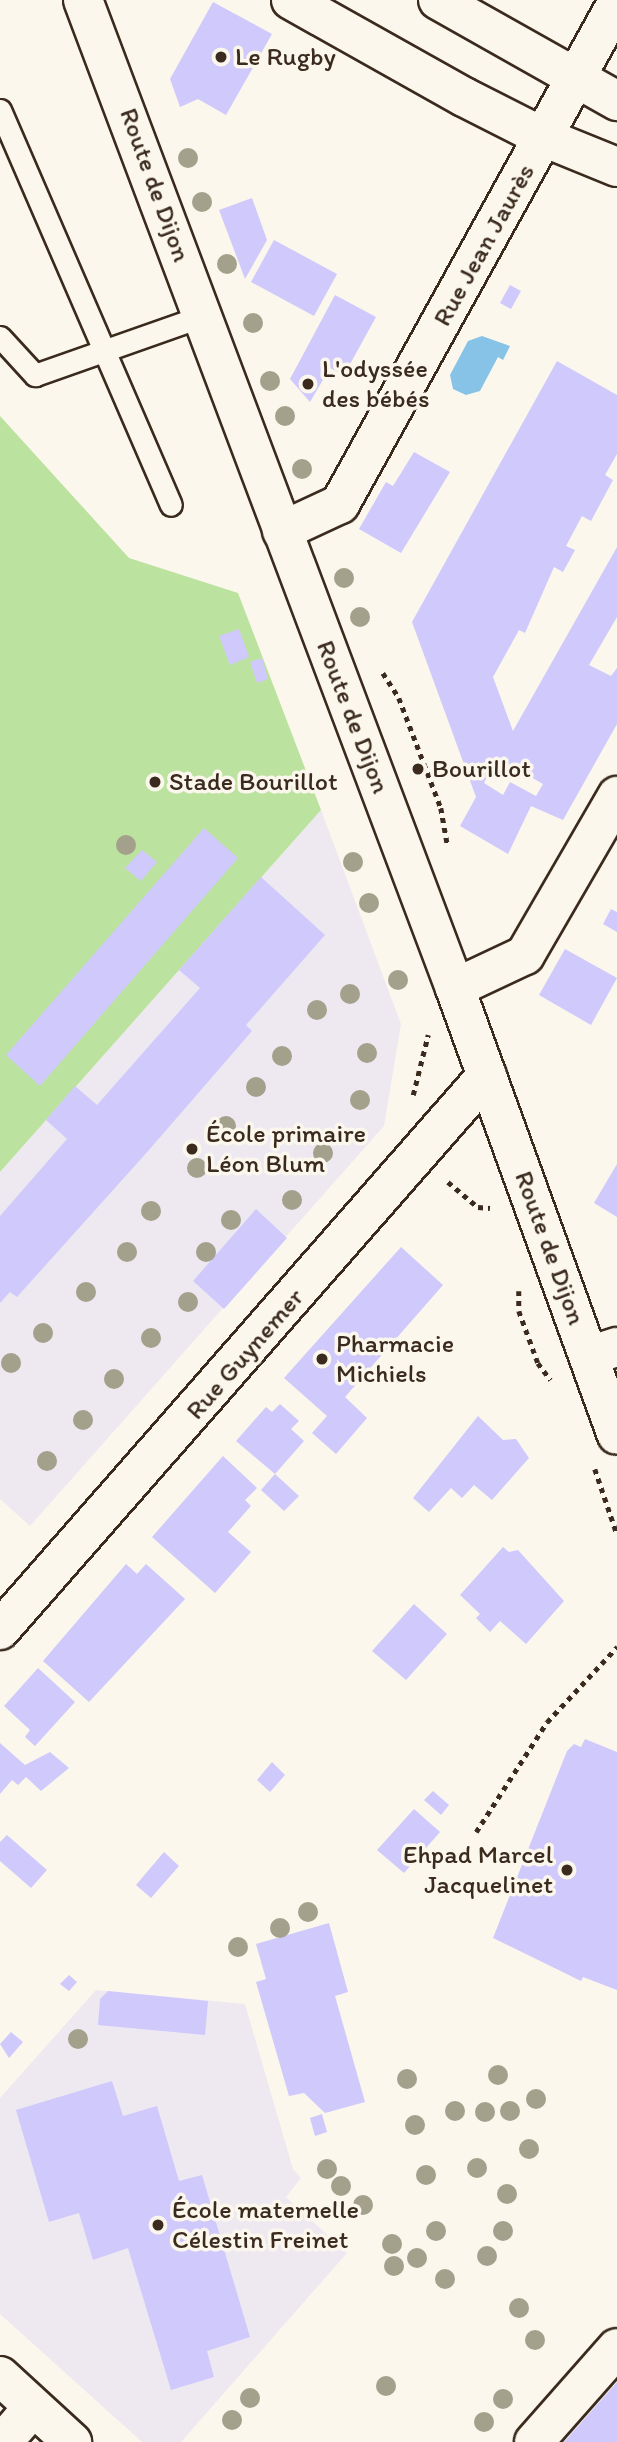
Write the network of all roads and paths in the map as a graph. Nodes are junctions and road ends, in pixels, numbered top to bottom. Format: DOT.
graph roads {
  1 [pos="83,0"];
  2 [pos="291,0"];
  3 [pos="438,0"];
  4 [pos="617,2"];
  5 [pos="575,78"];
  6 [pos="617,101"];
  7 [pos="0,110"];
  8 [pos="543,137"];
  9 [pos="617,167"];
  10 [pos="203,316"];
  11 [pos="0,337"];
  12 [pos="105,351"];
  13 [pos="171,505"];
  14 [pos="282,531"];
  15 [pos="617,796"];
  16 [pos="455,988"];
  17 [pos="487,1075"];
  18 [pos="603,1351"];
  19 [pos="617,1435"];
  20 [pos="0,1630"];
  21 [pos="617,1647"];
  22 [pos="476,1832"];
  23 [pos="617,2348"];
  24 [pos="0,2376"];
  25 [pos="33,2407"];
  26 [pos="3,2442"];
  27 [pos="72,2442"];
  28 [pos="534,2442"];
  1 -- 10 [label="main road, Route de Dijon"];
  2 -- 8 [label="main road"];
  3 -- 5 [label="main road"];
  4 -- 5 [label="main road, Rue Jean Jaurès"];
  5 -- 6 [label="main road"];
  5 -- 8 [label="main road, Rue Jean Jaurès"];
  7 -- 12 [label="lane"];
  8 -- 9 [label="main road"];
  8 -- 14 [label="main road, Rue Jean Jaurès"];
  10 -- 12 [label="lane"];
  10 -- 14 [label="main road, Route de Dijon"];
  11 -- 12 [label="lane"];
  12 -- 13 [label="lane"];
  14 -- 16 [label="main road, Route de Dijon"];
  15 -- 16 [label="main road"];
  16 -- 17 [label="main road, Route de Dijon"];
  17 -- 18 [label="main road, Route de Dijon"];
  17 -- 20 [label="main road, Rue Guynemer"];
  18 -- 19 [label="main road, Route de Dijon"];
  21 -- 22 [label="path"];
  23 -- 28 [label="main road"];
  24 -- 25 [label="main road"];
  25 -- 26 [label="main road"];
  25 -- 27 [label="main road"];
}
